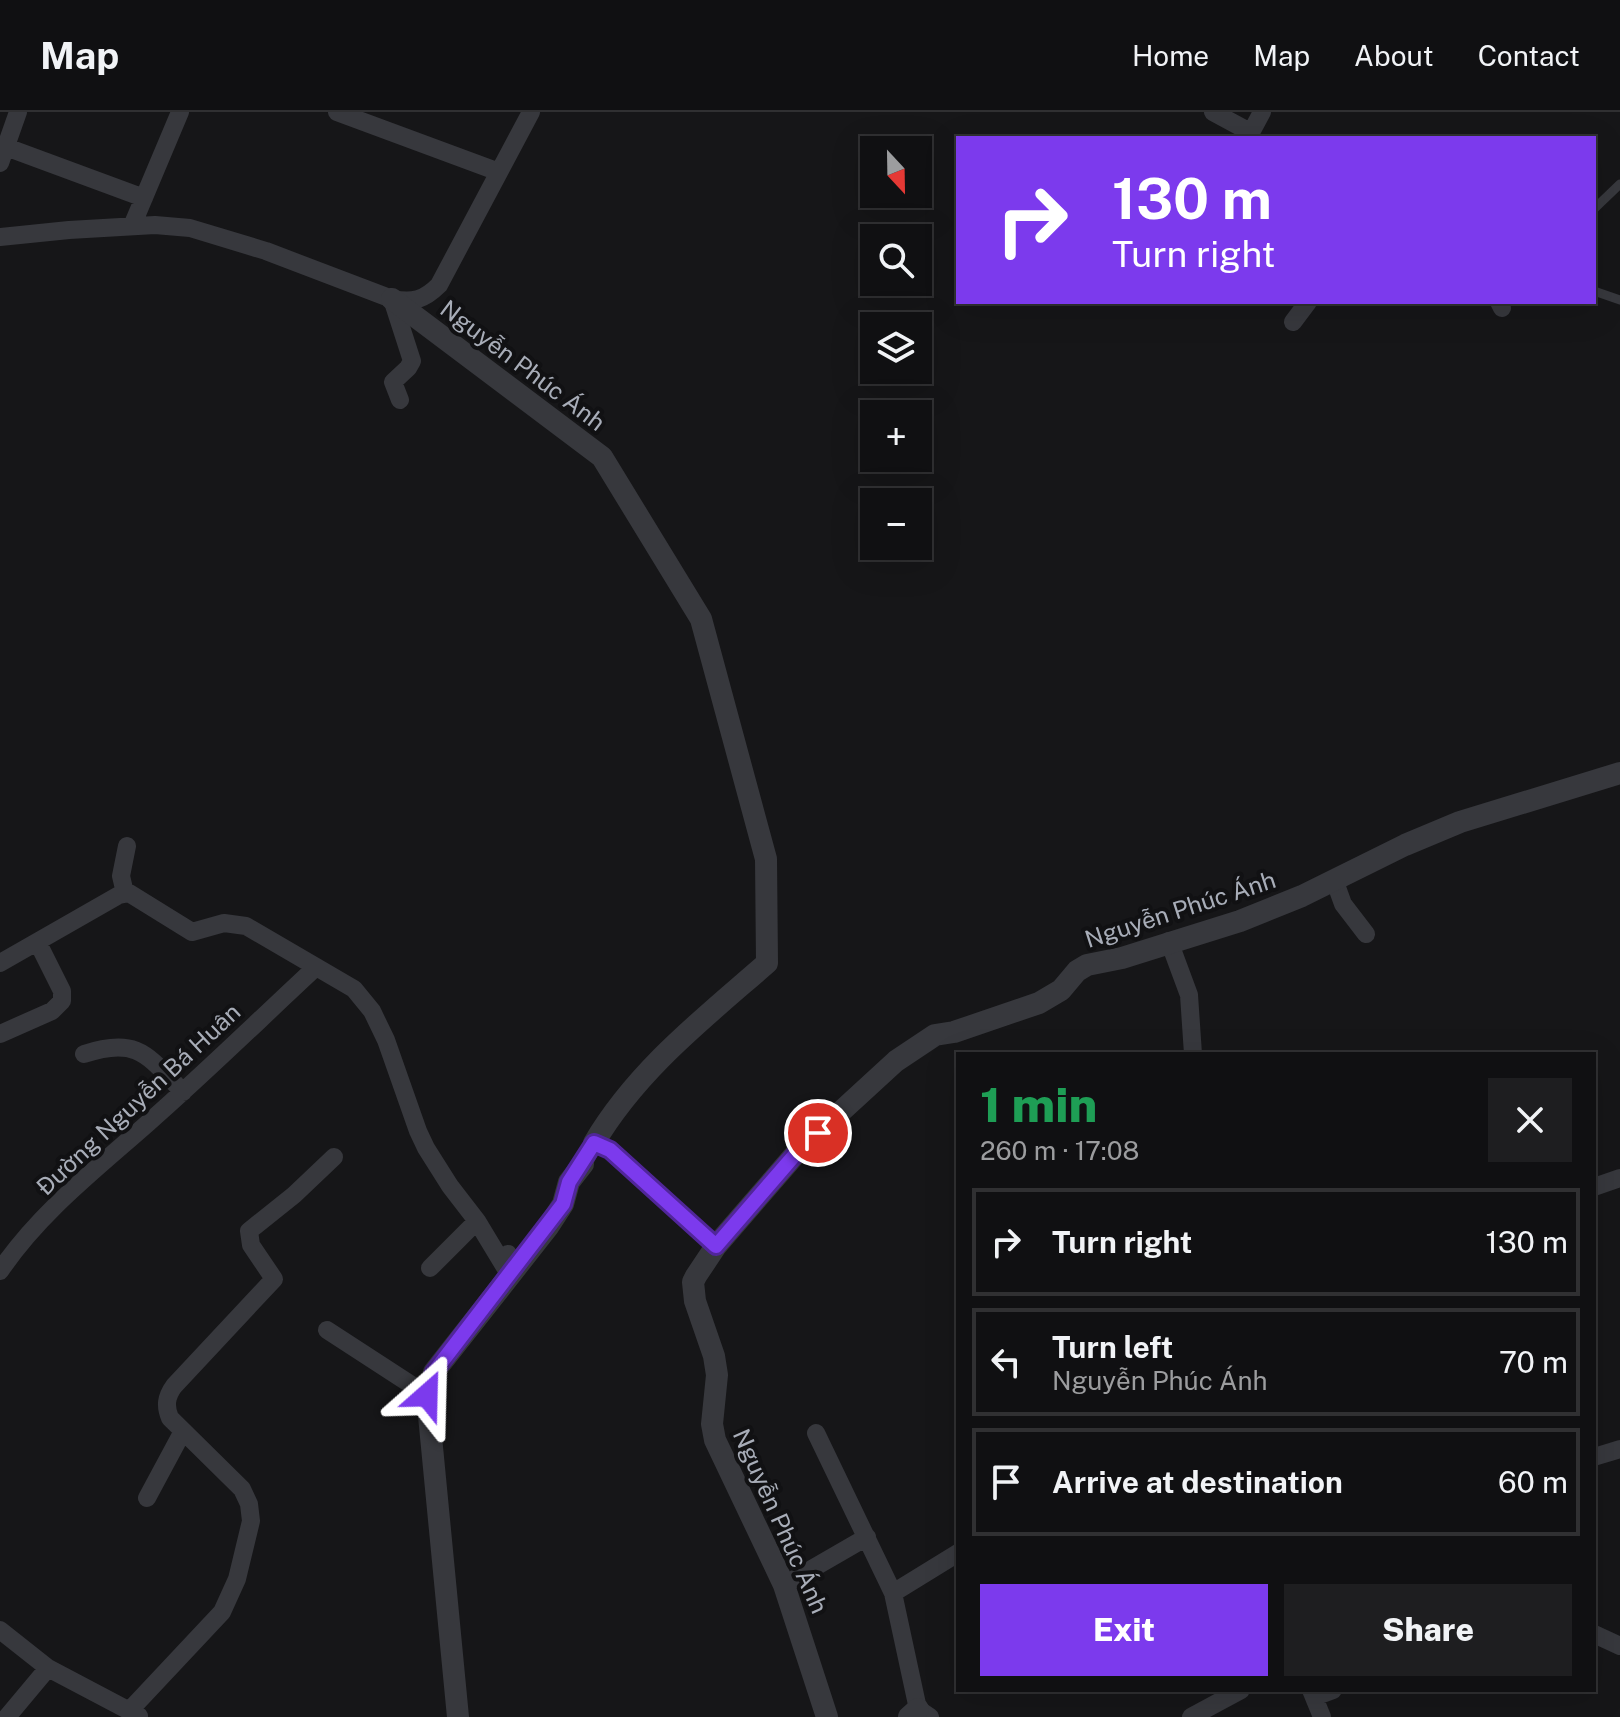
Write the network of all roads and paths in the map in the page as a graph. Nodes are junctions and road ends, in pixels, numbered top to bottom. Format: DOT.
graph roads {
  1 [pos="18,112"];
  2 [pos="180,112"];
  3 [pos="337,112"];
  4 [pos="531,112"];
  5 [pos="1213,112"];
  6 [pos="1262,112"];
  7 [pos="1249,135"];
  8 [pos="3,155"];
  9 [pos="499,172"];
  10 [pos="1620,184"];
  11 [pos="144,198"];
  12 [pos="1596,207"];
  13 [pos="132,226"];
  14 [pos="0,237"];
  15 [pos="1596,292"];
  16 [pos="392,299"];
  17 [pos="1620,300"];
  18 [pos="1306,304"];
  19 [pos="1293,322"];
  20 [pos="400,400"];
  21 [pos="1620,773"];
  22 [pos="127,846"];
  23 [pos="1334,879"];
  24 [pos="125,893"];
  25 [pos="1366,934"];
  26 [pos="1169,941"];
  27 [pos="38,943"];
  28 [pos="0,963"];
  29 [pos="315,968"];
  30 [pos="0,1034"];
  31 [pos="1193,1052"];
  32 [pos="84,1054"];
  33 [pos="183,1092"];
  34 [pos="594,1143"];
  35 [pos="334,1157"];
  36 [pos="583,1164"];
  37 [pos="1620,1178"];
  38 [pos="1596,1186"];
  39 [pos="477,1221"];
  40 [pos="716,1246"];
  41 [pos="430,1268"];
  42 [pos="0,1271"];
  43 [pos="509,1274"];
  44 [pos="327,1330"];
  45 [pos="427,1395"];
  46 [pos="183,1431"];
  47 [pos="816,1433"];
  48 [pos="1620,1449"];
  49 [pos="1596,1456"];
  50 [pos="147,1498"];
  51 [pos="867,1537"];
  52 [pos="956,1554"];
  53 [pos="784,1585"];
  54 [pos="893,1593"];
  55 [pos="0,1630"];
  56 [pos="1596,1635"];
  57 [pos="1620,1646"];
  58 [pos="48,1668"];
  59 [pos="1237,1692"];
  60 [pos="1312,1694"];
  61 [pos="136,1714"];
  62 [pos="919,1714"];
  63 [pos="7,1717"];
  64 [pos="458,1717"];
  65 [pos="827,1717"];
  66 [pos="1191,1717"];
  67 [pos="1322,1717"];
  1 -- 8 [label="street"];
  2 -- 11 [label="street"];
  3 -- 9 [label="street"];
  4 -- 9 [label="street"];
  5 -- 7 [label="street"];
  6 -- 7 [label="street"];
  8 -- 11 [label="street"];
  9 -- 16 [label="street"];
  10 -- 12 [label="lane"];
  11 -- 13 [label="street"];
  13 -- 14 [label="street"];
  13 -- 16 [label="street"];
  15 -- 17 [label="lane"];
  16 -- 20 [label="street"];
  16 -- 34 [label="street, Nguyễn Phúc Ánh"];
  18 -- 19 [label="street"];
  21 -- 23 [label="street, Nguyễn Phúc Ánh"];
  22 -- 24 [label="street"];
  23 -- 25 [label="street"];
  23 -- 26 [label="street, Nguyễn Phúc Ánh"];
  24 -- 27 [label="street"];
  24 -- 29 [label="street"];
  26 -- 31 [label="street"];
  26 -- 40 [label="street, Nguyễn Phúc Ánh"];
  27 -- 28 [label="street"];
  27 -- 30 [label="street"];
  29 -- 33 [label="street, Đường Nguyễn Bá Huân"];
  29 -- 39 [label="street"];
  32 -- 33 [label="street"];
  33 -- 42 [label="street, Đường Nguyễn Bá Huân"];
  34 -- 36 [label="street"];
  34 -- 40 [label="street"];
  35 -- 46 [label="street"];
  36 -- 43 [label="street"];
  37 -- 38 [label="street"];
  39 -- 41 [label="street"];
  39 -- 43 [label="street"];
  40 -- 53 [label="street, Nguyễn Phúc Ánh"];
  43 -- 45 [label="street"];
  44 -- 45 [label="street"];
  45 -- 64 [label="street"];
  46 -- 50 [label="street"];
  46 -- 61 [label="street"];
  47 -- 51 [label="street"];
  48 -- 49 [label="street"];
  51 -- 53 [label="street"];
  51 -- 54 [label="street"];
  52 -- 54 [label="street"];
  53 -- 65 [label="street, Nguyễn Phúc Ánh"];
  54 -- 62 [label="street"];
  55 -- 58 [label="street"];
  56 -- 57 [label="street"];
  58 -- 61 [label="street"];
  58 -- 63 [label="street"];
  59 -- 66 [label="street"];
  60 -- 67 [label="street"];
}
